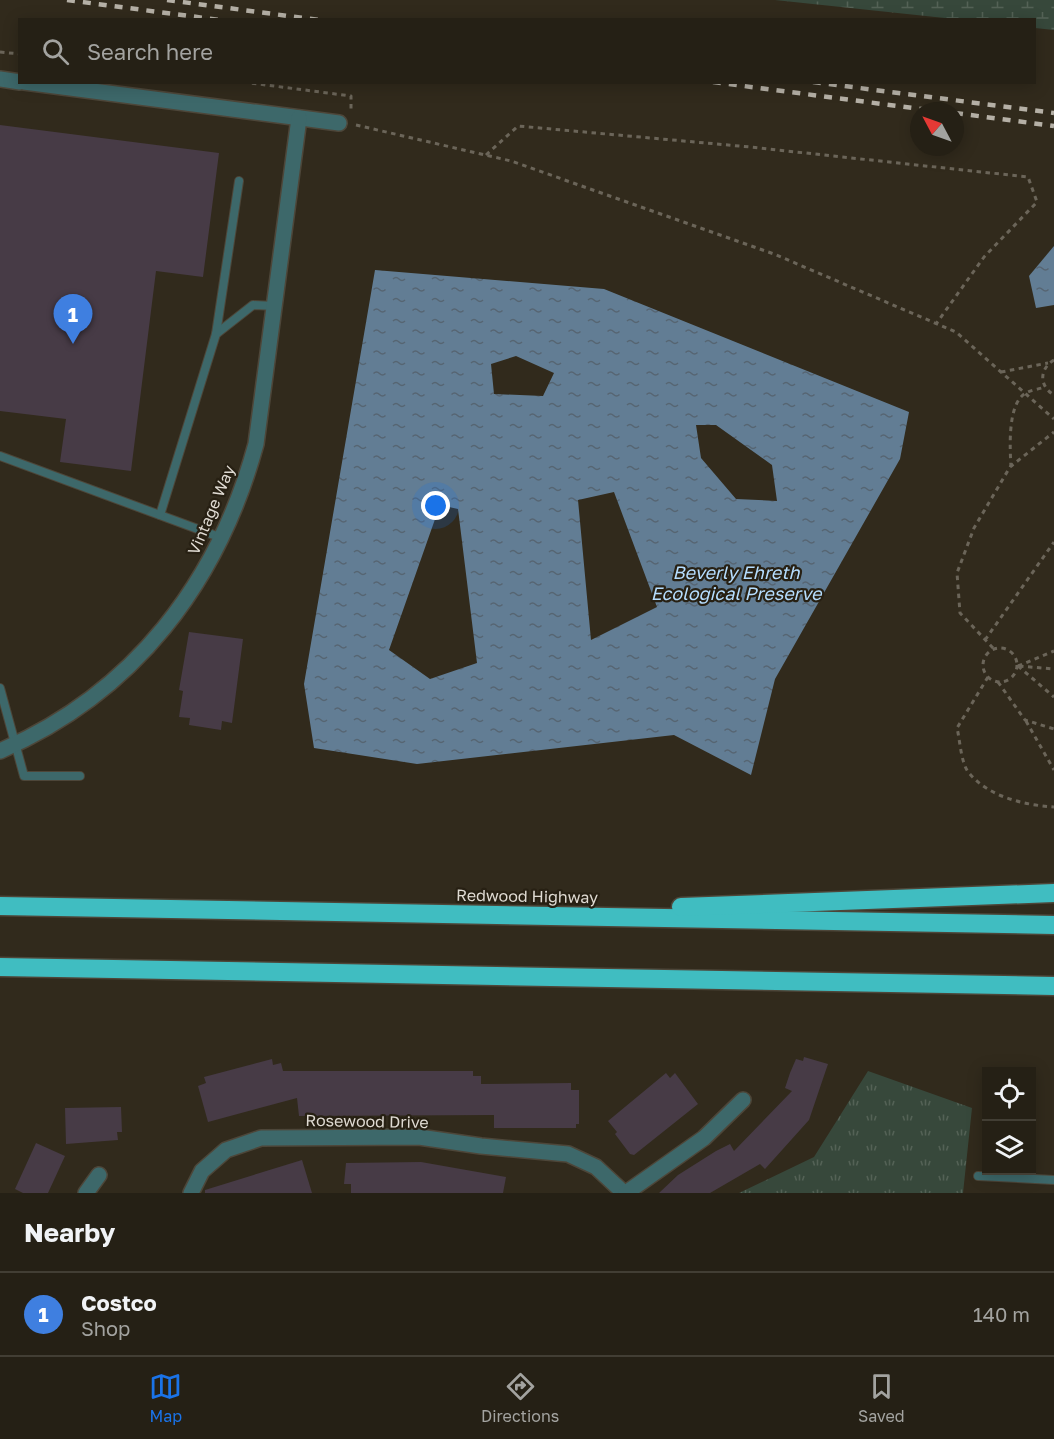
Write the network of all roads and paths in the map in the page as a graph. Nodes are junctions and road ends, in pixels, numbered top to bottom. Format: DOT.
graph roads {
  1 [pos="0,52"];
  2 [pos="18,54"];
  3 [pos="0,79"];
  4 [pos="18,82"];
  5 [pos="39,84"];
  6 [pos="258,84"];
  7 [pos="351,96"];
  8 [pos="299,118"];
  9 [pos="339,123"];
  10 [pos="486,155"];
  11 [pos="239,181"];
  12 [pos="275,306"];
  13 [pos="936,324"];
  14 [pos="216,334"];
  15 [pos="1054,360"];
  16 [pos="1048,363"];
  17 [pos="1001,372"];
  18 [pos="1045,387"];
  19 [pos="1025,393"];
  20 [pos="1054,395"];
  21 [pos="1054,418"];
  22 [pos="1054,432"];
  23 [pos="0,456"];
  24 [pos="1011,467"];
  25 [pos="160,515"];
  26 [pos="222,538"];
  27 [pos="1054,543"];
  28 [pos="985,640"];
  29 [pos="993,648"];
  30 [pos="1054,651"];
  31 [pos="1018,666"];
  32 [pos="1054,669"];
  33 [pos="988,677"];
  34 [pos="998,682"];
  35 [pos="0,688"];
  36 [pos="1054,697"];
  37 [pos="1025,720"];
  38 [pos="1054,729"];
  39 [pos="16,744"];
  40 [pos="0,751"];
  41 [pos="1054,770"];
  42 [pos="80,776"];
  43 [pos="1054,807"];
  44 [pos="1054,893"];
  45 [pos="0,906"];
  46 [pos="488,914"];
  47 [pos="1054,925"];
  48 [pos="0,967"];
  49 [pos="1054,986"];
  50 [pos="743,1100"];
  51 [pos="99,1175"];
  52 [pos="978,1176"];
  53 [pos="1054,1180"];
  54 [pos="86,1193"];
  55 [pos="191,1193"];
  56 [pos="625,1193"];
  1 -- 2 [label="path"];
  3 -- 4 [label="street"];
  5 -- 8 [label="street"];
  6 -- 7 [label="path"];
  8 -- 9 [label="street"];
  8 -- 12 [label="street, Vintage Way"];
  9 -- 10 [label="path"];
  10 -- 13 [label="path"];
  10 -- 13 [label="path"];
  11 -- 14 [label="lane"];
  12 -- 14 [label="lane"];
  12 -- 26 [label="street, Vintage Way"];
  13 -- 17 [label="path"];
  14 -- 25 [label="lane"];
  15 -- 16 [label="path"];
  16 -- 17 [label="path"];
  16 -- 18 [label="path"];
  17 -- 19 [label="path"];
  18 -- 19 [label="path"];
  18 -- 20 [label="path"];
  19 -- 21 [label="path"];
  19 -- 24 [label="path"];
  22 -- 24 [label="path"];
  23 -- 25 [label="lane"];
  24 -- 28 [label="path"];
  25 -- 26 [label="lane"];
  26 -- 39 [label="street, Vintage Way"];
  27 -- 28 [label="path"];
  28 -- 29 [label="path"];
  29 -- 31 [label="path"];
  29 -- 33 [label="path"];
  30 -- 31 [label="path"];
  31 -- 32 [label="path"];
  31 -- 34 [label="path"];
  31 -- 36 [label="path"];
  33 -- 34 [label="path"];
  33 -- 43 [label="path"];
  34 -- 37 [label="path"];
  35 -- 39 [label="lane"];
  37 -- 38 [label="path"];
  37 -- 41 [label="path"];
  39 -- 40 [label="street, Vintage Way"];
  39 -- 42 [label="lane"];
  44 -- 46 [label="highway"];
  45 -- 46 [label="highway, Redwood Highway"];
  46 -- 47 [label="highway, Redwood Highway"];
  48 -- 49 [label="highway"];
  50 -- 56 [label="street"];
  51 -- 54 [label="street"];
  52 -- 53 [label="lane"];
  55 -- 56 [label="street, Rosewood Drive"];
}
